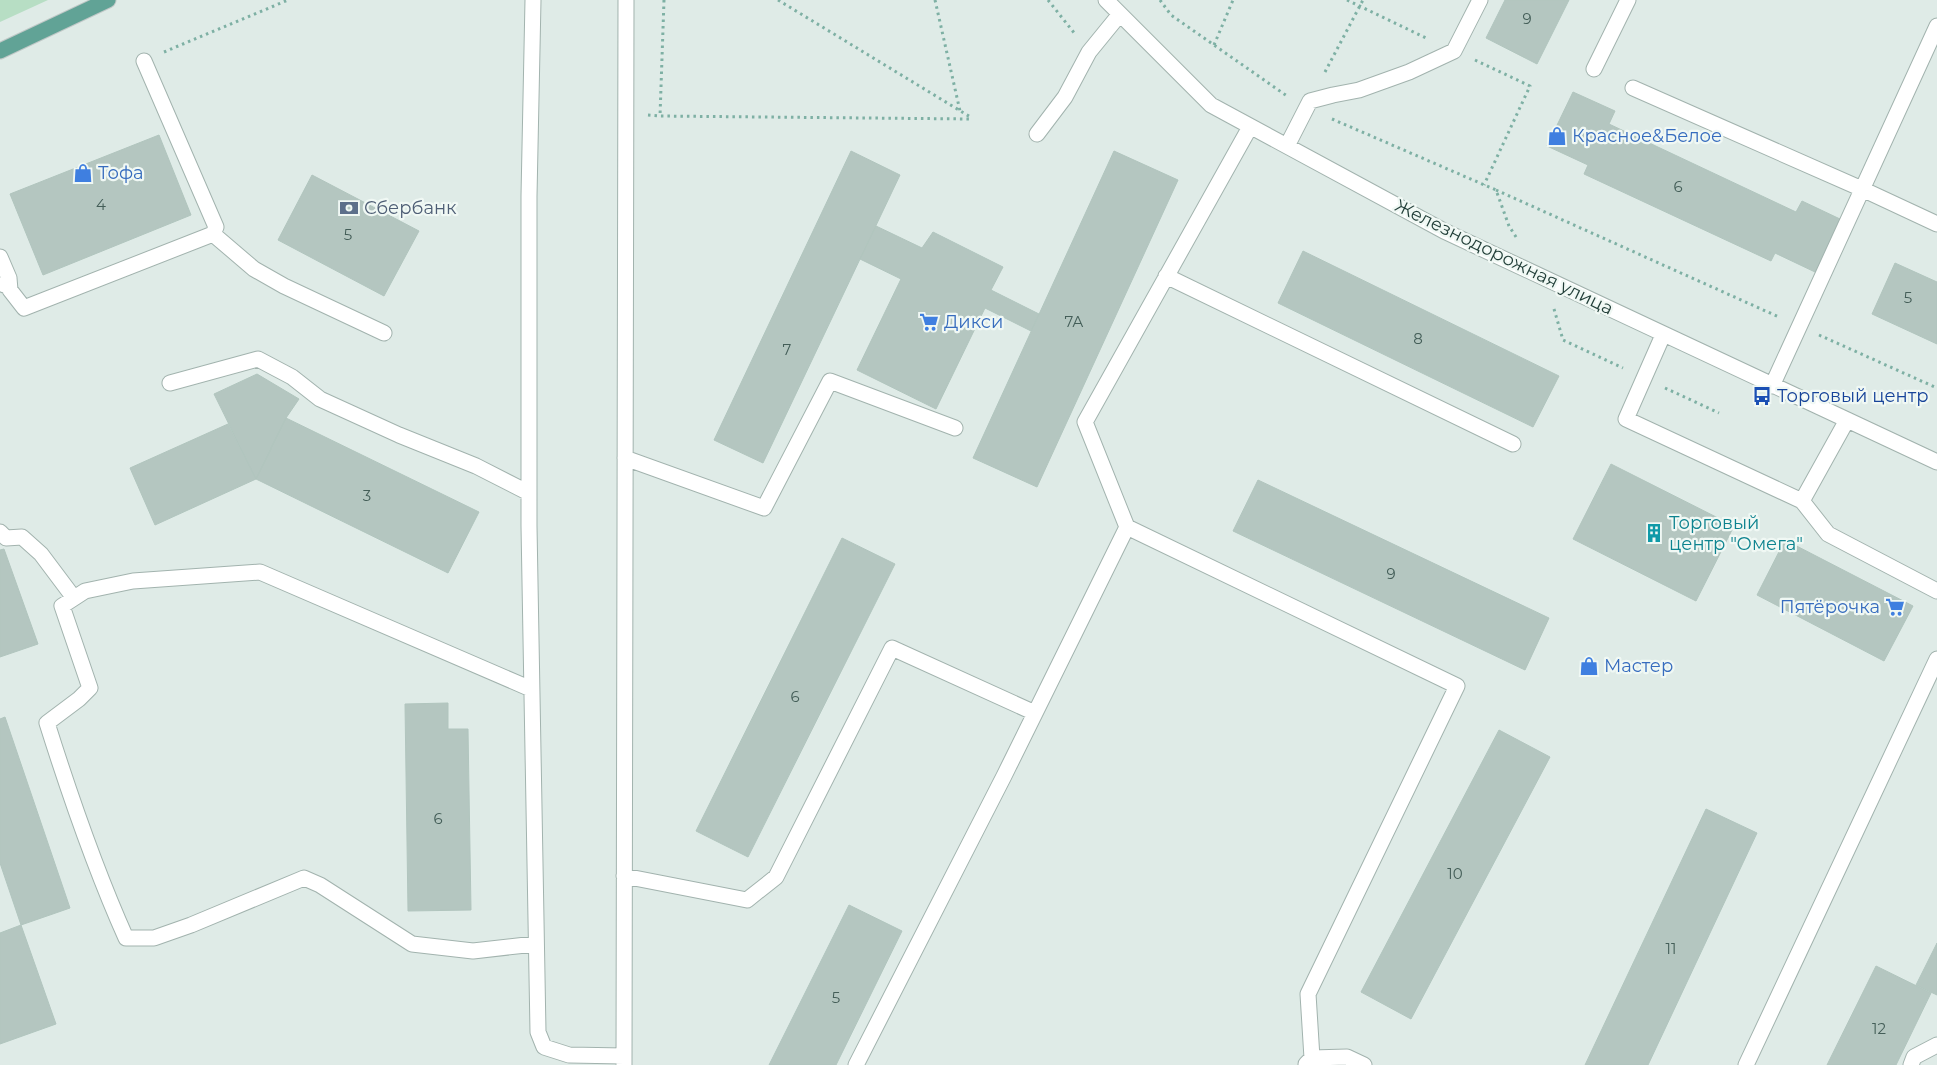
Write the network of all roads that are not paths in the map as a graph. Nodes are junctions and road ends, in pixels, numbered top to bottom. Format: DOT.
graph roads {
  1 [pos="108,0"];
  2 [pos="533,0"];
  3 [pos="626,0"];
  4 [pos="1106,0"];
  5 [pos="1480,0"];
  6 [pos="1628,0"];
  7 [pos="1120,14"];
  8 [pos="1937,26"];
  9 [pos="0,51"];
  10 [pos="144,61"];
  11 [pos="1594,69"];
  12 [pos="1633,88"];
  13 [pos="1250,126"];
  14 [pos="1037,134"];
  15 [pos="1287,146"];
  16 [pos="1862,189"];
  17 [pos="1937,224"];
  18 [pos="213,234"];
  19 [pos="0,257"];
  20 [pos="1166,276"];
  21 [pos="4,284"];
  22 [pos="384,333"];
  23 [pos="1663,335"];
  24 [pos="170,383"];
  25 [pos="1772,386"];
  26 [pos="1847,420"];
  27 [pos="955,428"];
  28 [pos="1513,444"];
  29 [pos="625,458"];
  30 [pos="1937,462"];
  31 [pos="529,493"];
  32 [pos="1802,501"];
  33 [pos="1127,528"];
  34 [pos="0,532"];
  35 [pos="1937,591"];
  36 [pos="74,598"];
  37 [pos="1937,659"];
  38 [pos="531,689"];
  39 [pos="1034,713"];
  40 [pos="624,876"];
  41 [pos="535,944"];
  42 [pos="1937,1045"];
  43 [pos="624,1061"];
  44 [pos="1309,1062"];
  45 [pos="856,1065"];
  46 [pos="1364,1065"];
  47 [pos="1746,1065"];
  48 [pos="1910,1065"];
  1 -- 9 [label="main road"];
  2 -- 31 [label="street"];
  3 -- 29 [label="street"];
  4 -- 7 [label="street, Железнодорожная улица"];
  5 -- 15 [label="street"];
  6 -- 11 [label="street"];
  7 -- 13 [label="street, Железнодорожная улица"];
  7 -- 14 [label="street"];
  8 -- 16 [label="street"];
  10 -- 18 [label="street"];
  12 -- 16 [label="street"];
  13 -- 15 [label="street, Железнодорожная улица"];
  13 -- 20 [label="street"];
  15 -- 23 [label="street, Железнодорожная улица"];
  16 -- 17 [label="street"];
  16 -- 25 [label="street"];
  18 -- 21 [label="street"];
  18 -- 22 [label="street"];
  19 -- 21 [label="street"];
  20 -- 28 [label="street"];
  20 -- 33 [label="street"];
  23 -- 25 [label="street, Железнодорожная улица"];
  23 -- 32 [label="street"];
  24 -- 31 [label="street"];
  25 -- 26 [label="street, Железнодорожная улица"];
  26 -- 30 [label="street, Железнодорожная улица"];
  26 -- 32 [label="street"];
  27 -- 29 [label="street"];
  29 -- 40 [label="street"];
  31 -- 38 [label="street"];
  32 -- 35 [label="street"];
  33 -- 39 [label="street"];
  33 -- 44 [label="street"];
  34 -- 36 [label="street"];
  36 -- 38 [label="street"];
  36 -- 41 [label="street"];
  37 -- 47 [label="street"];
  38 -- 41 [label="street"];
  39 -- 40 [label="street"];
  39 -- 45 [label="street"];
  40 -- 43 [label="street"];
  41 -- 43 [label="street"];
  42 -- 48 [label="street"];
  44 -- 46 [label="street"];
}
